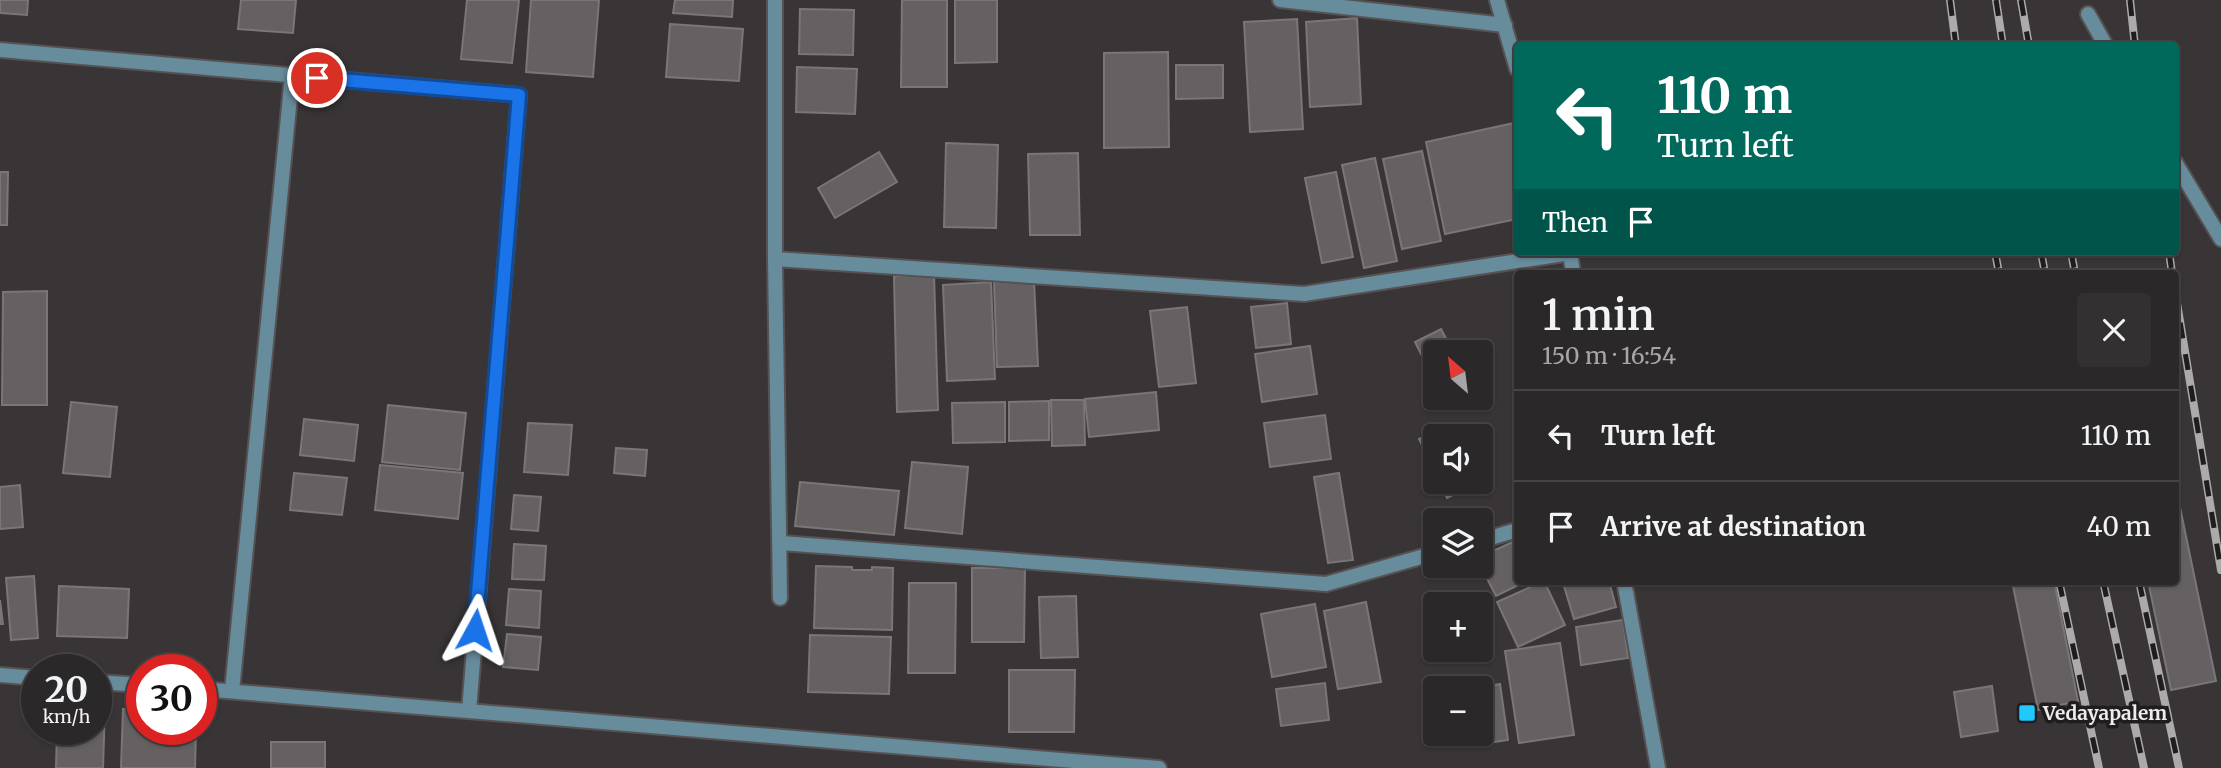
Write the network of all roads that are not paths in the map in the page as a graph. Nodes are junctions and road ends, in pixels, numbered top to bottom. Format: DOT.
graph roads {
  1 [pos="775,0"];
  2 [pos="1280,0"];
  3 [pos="1497,0"];
  4 [pos="2088,14"];
  5 [pos="1505,25"];
  6 [pos="2104,42"];
  7 [pos="0,50"];
  8 [pos="1514,58"];
  9 [pos="292,76"];
  10 [pos="2179,169"];
  11 [pos="2221,239"];
  12 [pos="1551,256"];
  13 [pos="775,259"];
  14 [pos="1514,531"];
  15 [pos="1493,537"];
  16 [pos="781,543"];
  17 [pos="1423,556"];
  18 [pos="1625,585"];
  19 [pos="780,598"];
  20 [pos="0,675"];
  21 [pos="21,677"];
  22 [pos="217,690"];
  23 [pos="232,691"];
  24 [pos="469,710"];
  25 [pos="1159,768"];
  26 [pos="1658,768"];
  1 -- 13 [label="street"];
  2 -- 5 [label="street"];
  3 -- 5 [label="street"];
  4 -- 6 [label="street"];
  5 -- 8 [label="street"];
  7 -- 9 [label="street"];
  9 -- 23 [label="street"];
  9 -- 24 [label="street"];
  10 -- 11 [label="street"];
  12 -- 13 [label="street"];
  13 -- 16 [label="street"];
  14 -- 15 [label="street"];
  16 -- 17 [label="street"];
  16 -- 19 [label="street"];
  18 -- 26 [label="street"];
  20 -- 21 [label="street"];
  22 -- 23 [label="street"];
  23 -- 24 [label="street"];
  24 -- 25 [label="street"];
}
